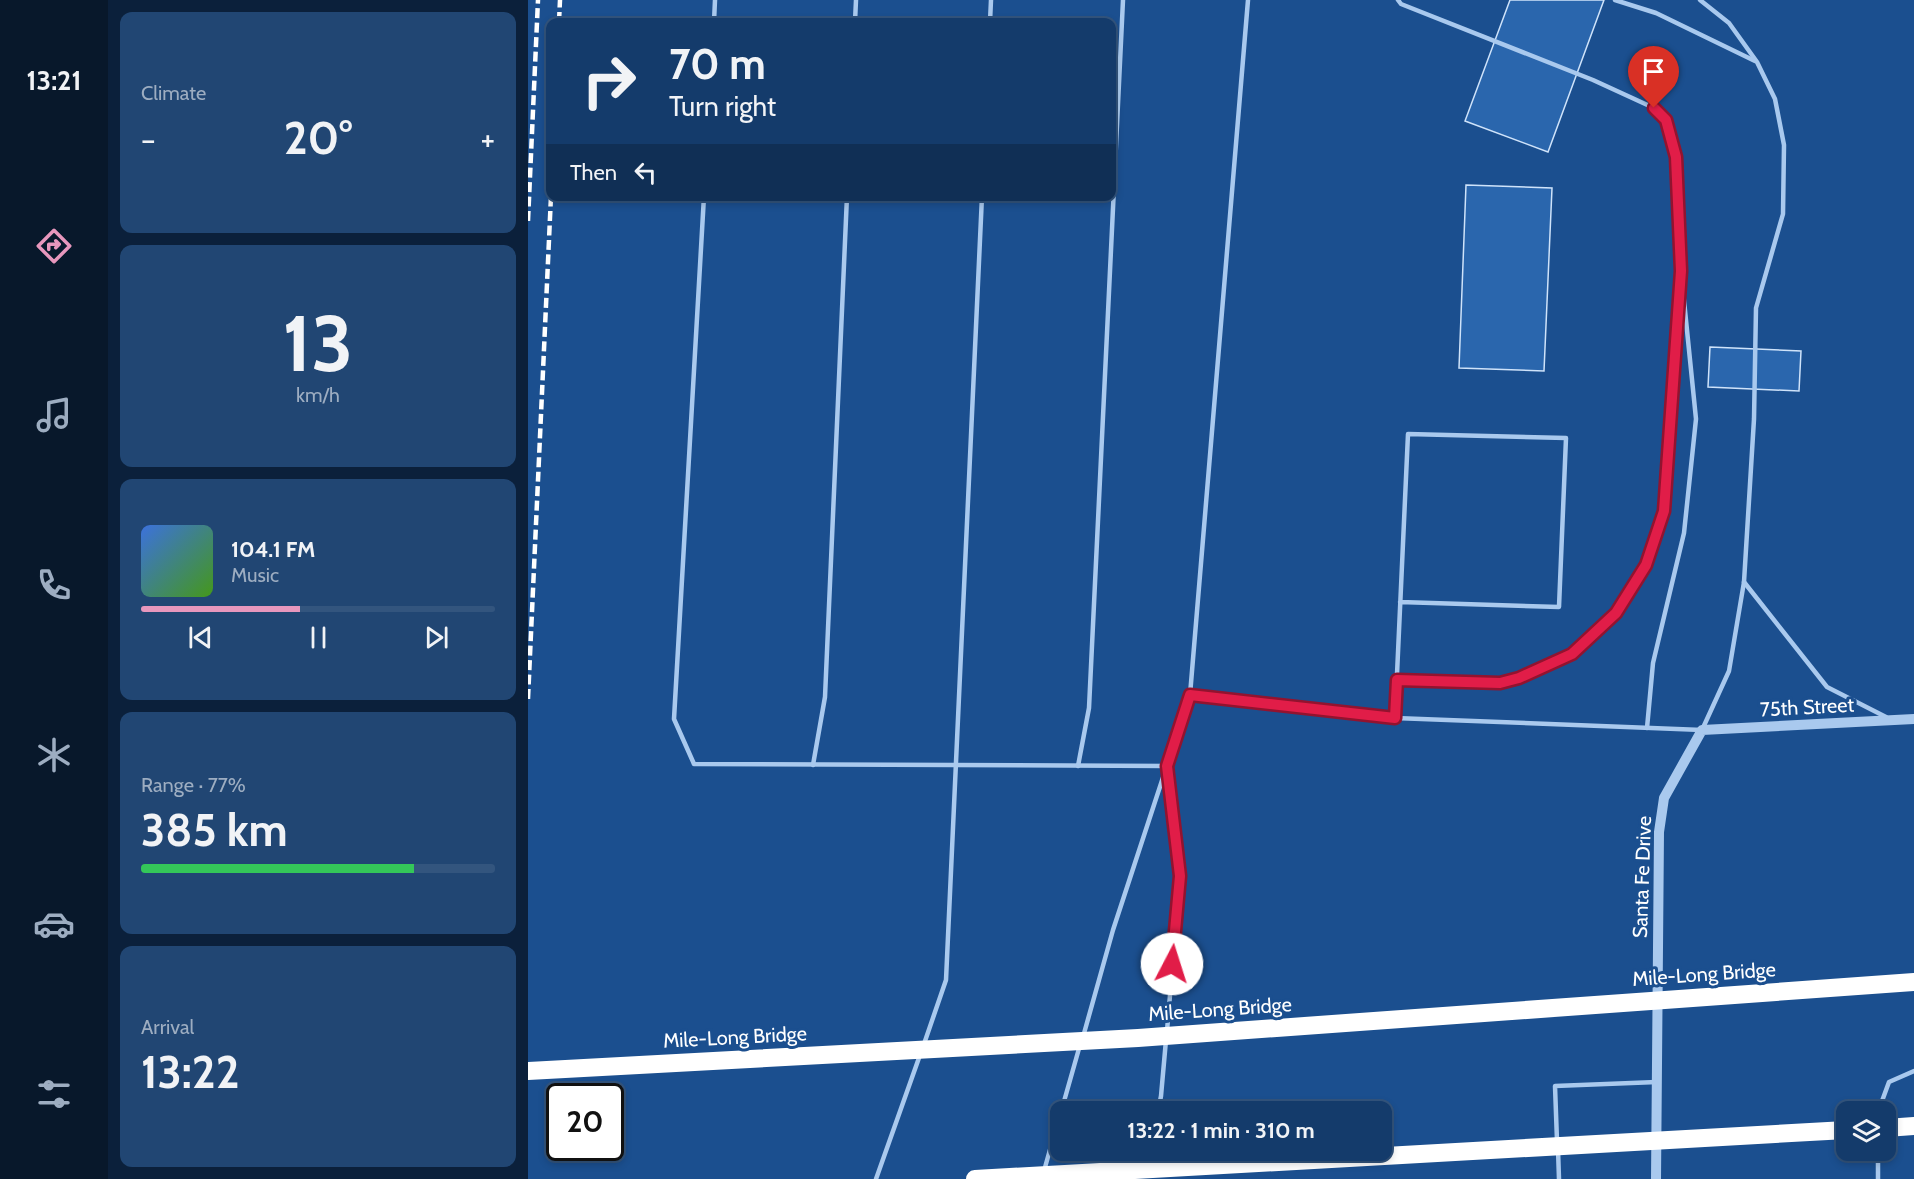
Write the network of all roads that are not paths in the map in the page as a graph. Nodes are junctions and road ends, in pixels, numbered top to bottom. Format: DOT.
graph roads {
  1 [pos="715,0"];
  2 [pos="856,0"];
  3 [pos="991,0"];
  4 [pos="1123,0"];
  5 [pos="1248,0"];
  6 [pos="1398,0"];
  7 [pos="1615,0"];
  8 [pos="1700,0"];
  9 [pos="714,18"];
  10 [pos="855,18"];
  11 [pos="990,18"];
  12 [pos="1757,62"];
  13 [pos="1116,146"];
  14 [pos="704,201"];
  15 [pos="847,201"];
  16 [pos="982,201"];
  17 [pos="1113,201"];
  18 [pos="1681,271"];
  19 [pos="1743,582"];
  20 [pos="1401,602"];
  21 [pos="1397,680"];
  22 [pos="1190,695"];
  23 [pos="1395,718"];
  24 [pos="1914,719"];
  25 [pos="1891,720"];
  26 [pos="1647,728"];
  27 [pos="1702,730"];
  28 [pos="813,765"];
  29 [pos="957,766"];
  30 [pos="1078,766"];
  31 [pos="1167,766"];
  32 [pos="1914,982"];
  33 [pos="528,1071"];
  34 [pos="1914,1071"];
  35 [pos="1657,1082"];
  36 [pos="1064,1101"];
  37 [pos="1160,1101"];
  38 [pos="1882,1101"];
  39 [pos="1914,1126"];
  40 [pos="1896,1127"];
  41 [pos="1836,1131"];
  42 [pos="1050,1151"];
  43 [pos="1148,1161"];
  44 [pos="1878,1161"];
  45 [pos="876,1179"];
  46 [pos="975,1179"];
  47 [pos="1042,1179"];
  48 [pos="1144,1179"];
  49 [pos="1559,1179"];
  50 [pos="1656,1179"];
  51 [pos="1878,1179"];
  1 -- 9 [label="lane"];
  2 -- 10 [label="lane"];
  3 -- 11 [label="lane"];
  4 -- 13 [label="lane"];
  5 -- 22 [label="lane"];
  6 -- 18 [label="lane"];
  7 -- 12 [label="lane"];
  8 -- 12 [label="lane"];
  12 -- 19 [label="lane"];
  14 -- 28 [label="lane"];
  15 -- 28 [label="lane"];
  16 -- 29 [label="lane"];
  17 -- 30 [label="lane"];
  18 -- 21 [label="lane"];
  18 -- 26 [label="lane"];
  19 -- 25 [label="lane"];
  19 -- 27 [label="lane"];
  20 -- 20 [label="lane"];
  20 -- 21 [label="lane"];
  21 -- 23 [label="lane"];
  22 -- 23 [label="lane"];
  22 -- 31 [label="lane"];
  23 -- 26 [label="lane"];
  24 -- 25 [label="street, 75th Street"];
  25 -- 27 [label="street, 75th Street"];
  26 -- 27 [label="lane"];
  27 -- 35 [label="street, Santa Fe Drive"];
  28 -- 29 [label="lane"];
  29 -- 30 [label="lane"];
  29 -- 45 [label="lane"];
  30 -- 31 [label="lane"];
  31 -- 36 [label="lane"];
  31 -- 37 [label="lane"];
  32 -- 33 [label="highway, Mile-Long Bridge, bridge"];
  34 -- 38 [label="lane"];
  35 -- 49 [label="lane"];
  35 -- 50 [label="street, Santa Fe Drive"];
  39 -- 40 [label="highway"];
  41 -- 46 [label="highway, bridge"];
  42 -- 47 [label="lane"];
  43 -- 48 [label="lane"];
  44 -- 51 [label="lane"];
}
